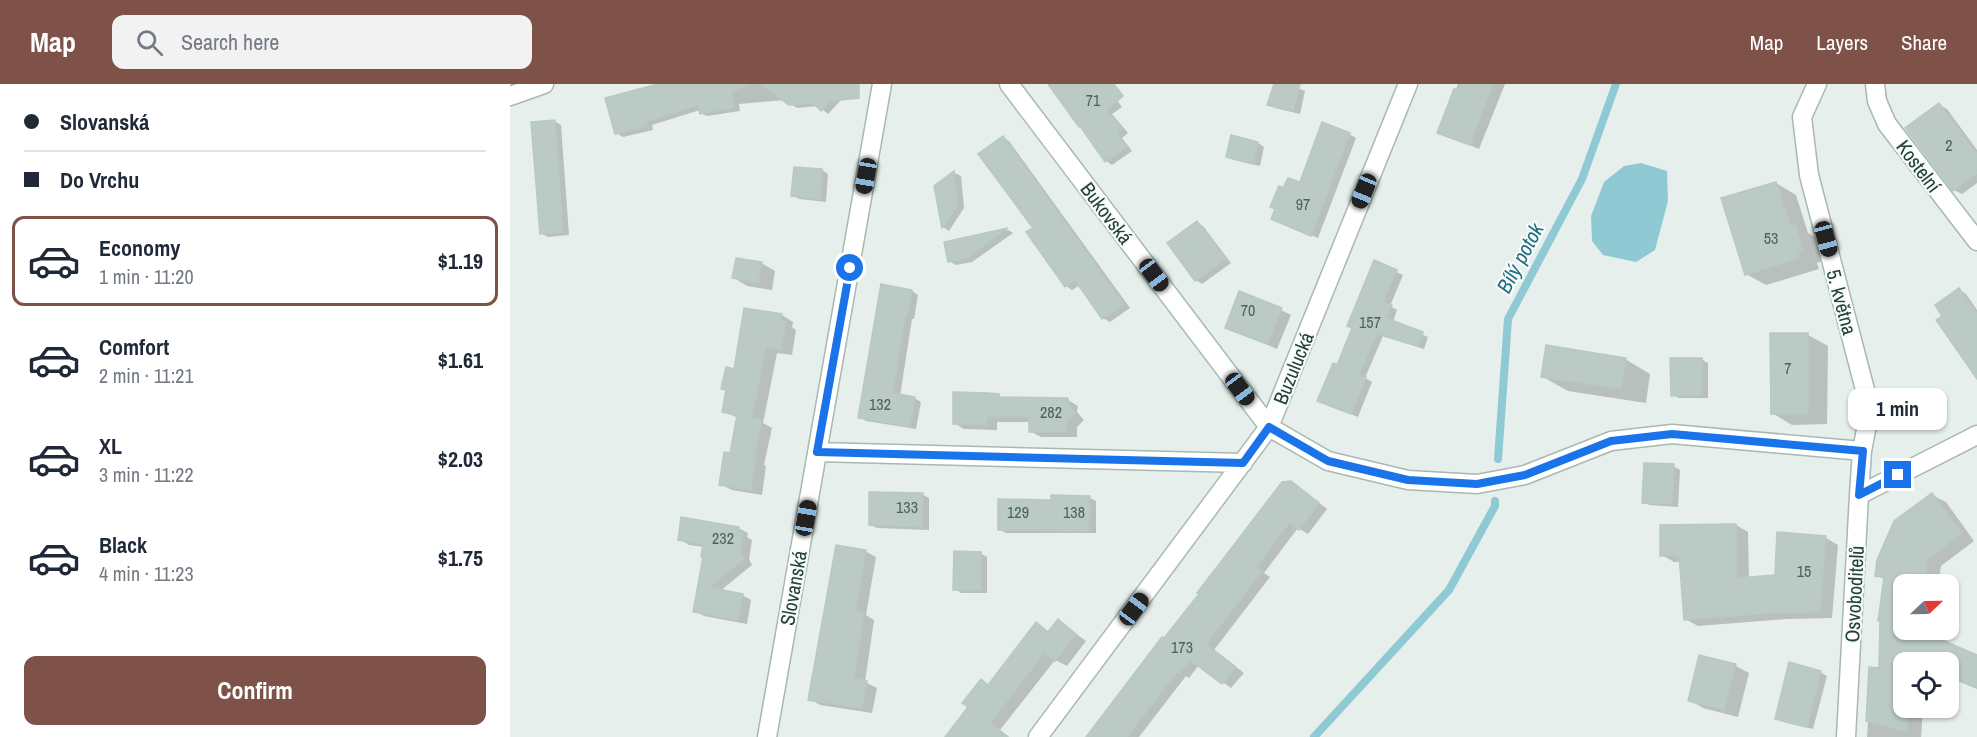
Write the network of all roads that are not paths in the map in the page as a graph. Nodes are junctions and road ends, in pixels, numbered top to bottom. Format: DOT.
graph roads {
  1 [pos="544,84"];
  2 [pos="882,84"];
  3 [pos="1009,84"];
  4 [pos="1408,84"];
  5 [pos="1817,84"];
  6 [pos="1875,84"];
  7 [pos="510,96"];
  8 [pos="1977,241"];
  9 [pos="1269,427"];
  10 [pos="1977,435"];
  11 [pos="1863,451"];
  12 [pos="817,452"];
  13 [pos="1243,463"];
  14 [pos="1859,495"];
  15 [pos="767,737"];
  16 [pos="1038,737"];
  17 [pos="1846,737"];
  1 -- 7 [label="street"];
  2 -- 12 [label="street, Slovanská"];
  3 -- 9 [label="street, Bukovská"];
  4 -- 9 [label="street, Buzulucká"];
  5 -- 11 [label="street, 5. května"];
  6 -- 8 [label="street, Kostelní"];
  9 -- 11 [label="street, Bukovská"];
  9 -- 13 [label="street, Buzulucká"];
  10 -- 14 [label="street"];
  11 -- 14 [label="street, Osvoboditelů"];
  12 -- 13 [label="street"];
  12 -- 15 [label="street, Slovanská"];
  13 -- 16 [label="street, Buzulucká"];
  14 -- 17 [label="street, Osvoboditelů"];
}
